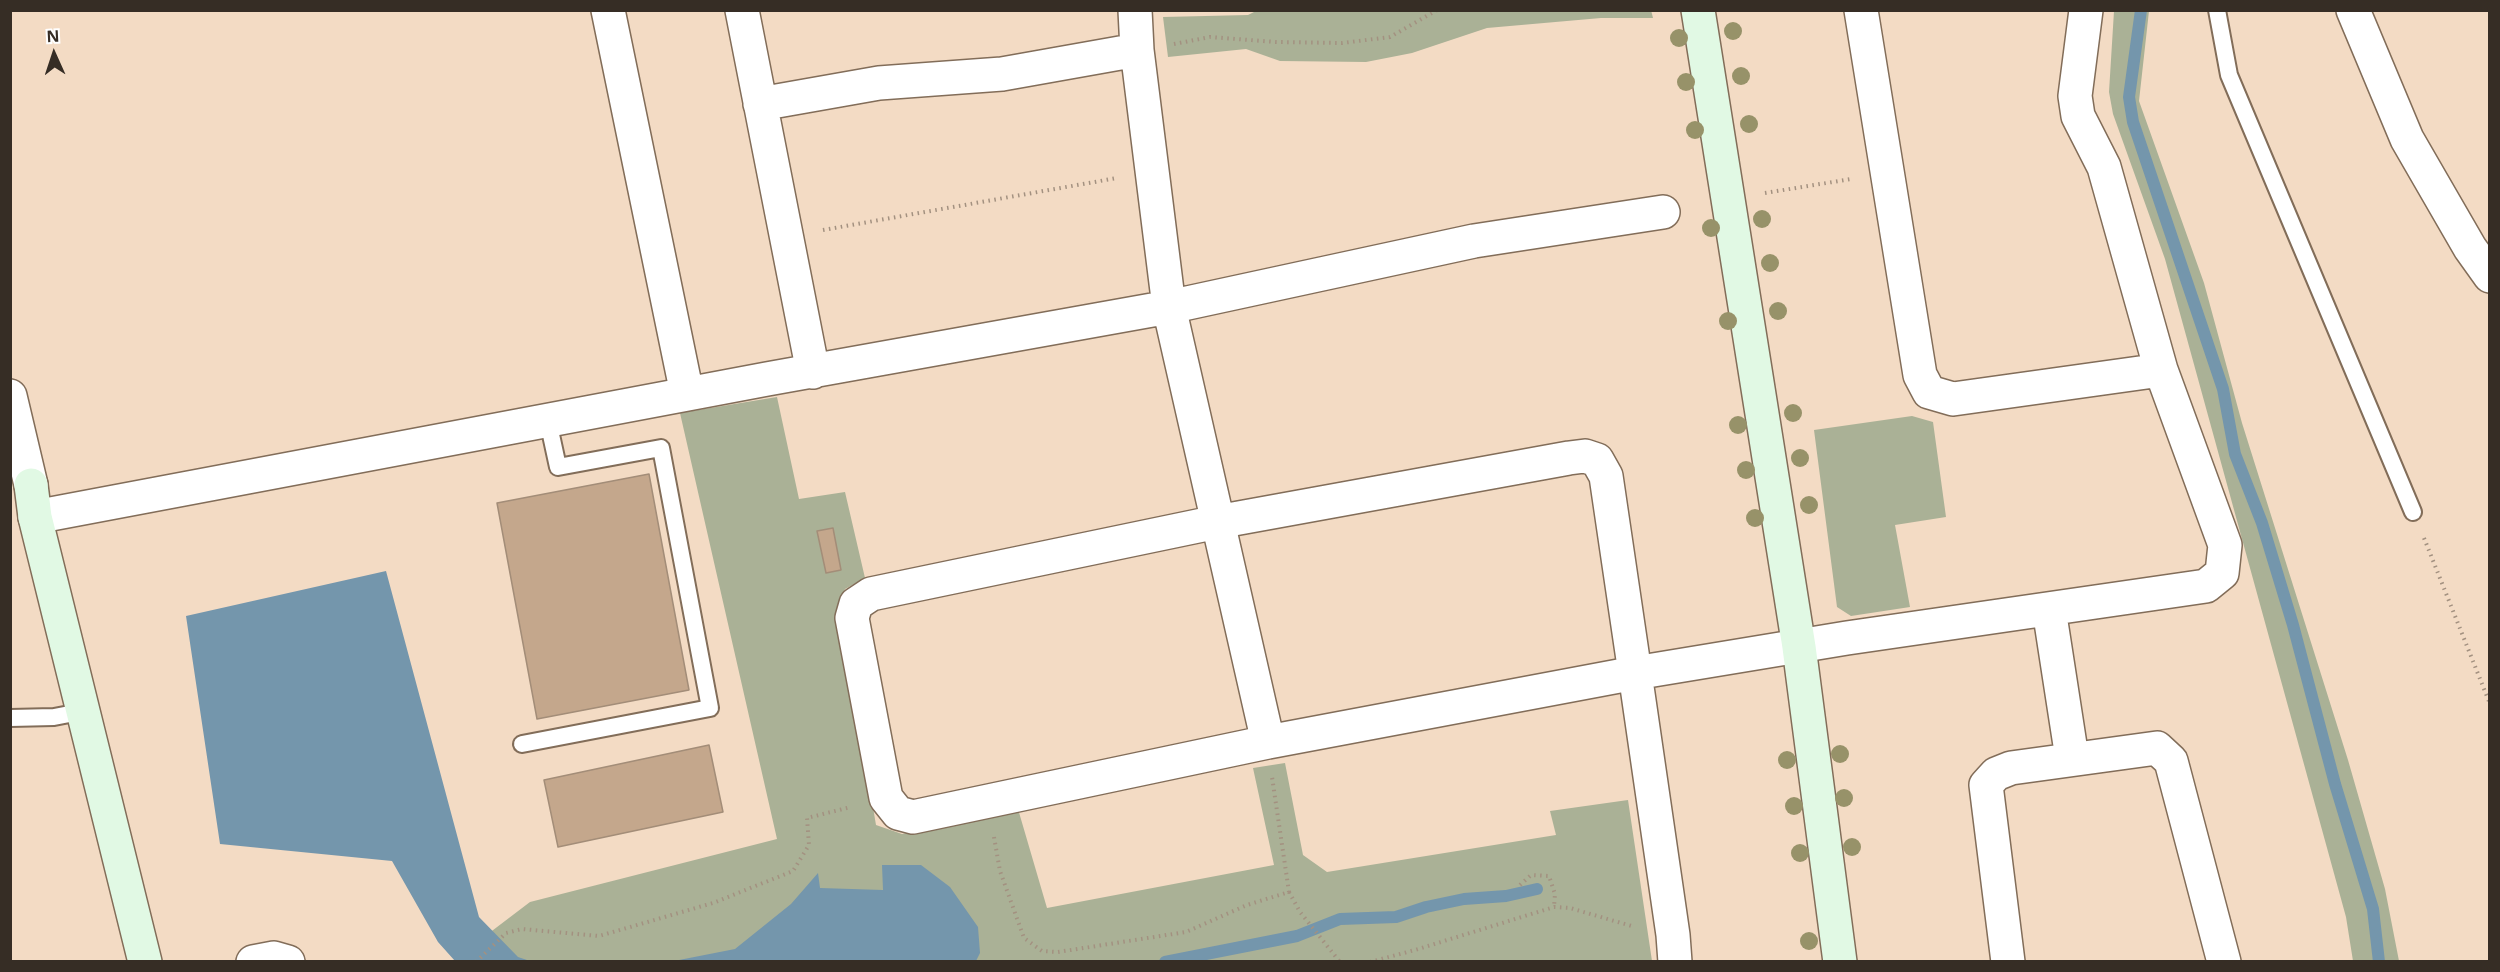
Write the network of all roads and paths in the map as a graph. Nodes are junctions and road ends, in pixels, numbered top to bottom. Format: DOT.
graph roads {
  1 [pos="608,10"];
  2 [pos="742,10"];
  3 [pos="1135,10"];
  4 [pos="1437,10"];
  5 [pos="1698,10"];
  6 [pos="1861,10"];
  7 [pos="2086,10"];
  8 [pos="2217,10"];
  9 [pos="2352,10"];
  10 [pos="1137,50"];
  11 [pos="760,104"];
  12 [pos="1153,172"];
  13 [pos="1887,173"];
  14 [pos="1765,193"];
  15 [pos="1663,212"];
  16 [pos="786,236"];
  17 [pos="2490,276"];
  18 [pos="1169,307"];
  19 [pos="2161,370"];
  20 [pos="813,372"];
  21 [pos="687,394"];
  22 [pos="10,396"];
  23 [pos="548,421"];
  24 [pos="2413,512"];
  25 [pos="35,517"];
  26 [pos="1217,522"];
  27 [pos="2049,609"];
  28 [pos="1799,647"];
  29 [pos="1635,673"];
  30 [pos="2490,705"];
  31 [pos="85,711"];
  32 [pos="10,718"];
  33 [pos="1268,742"];
  34 [pos="522,744"];
  35 [pos="2072,758"];
  36 [pos="886,798"];
  37 [pos="987,801"];
  38 [pos="1520,885"];
  39 [pos="1289,892"];
  40 [pos="1554,907"];
  41 [pos="1674,948"];
  42 [pos="145,962"];
  43 [pos="253,962"];
  44 [pos="288,962"];
  45 [pos="476,962"];
  46 [pos="1340,962"];
  47 [pos="1370,962"];
  48 [pos="1840,962"];
  49 [pos="2008,962"];
  50 [pos="2224,962"];
  1 -- 21 [label="street"];
  2 -- 11 [label="street"];
  3 -- 10 [label="street"];
  4 -- 10 [label="path"];
  5 -- 28 [label="street"];
  6 -- 13 [label="street"];
  7 -- 19 [label="street"];
  8 -- 24 [label="lane"];
  9 -- 17 [label="street"];
  10 -- 11 [label="street"];
  10 -- 12 [label="street"];
  11 -- 16 [label="street"];
  12 -- 16 [label="path"];
  12 -- 18 [label="street"];
  13 -- 14 [label="path"];
  13 -- 19 [label="street"];
  15 -- 18 [label="street"];
  16 -- 20 [label="street"];
  18 -- 20 [label="street"];
  18 -- 26 [label="street"];
  19 -- 27 [label="street"];
  20 -- 21 [label="street"];
  21 -- 23 [label="street"];
  22 -- 25 [label="street"];
  23 -- 25 [label="street"];
  23 -- 34 [label="lane"];
  24 -- 30 [label="path"];
  25 -- 31 [label="street"];
  26 -- 29 [label="street"];
  26 -- 33 [label="street"];
  26 -- 36 [label="street"];
  27 -- 28 [label="street"];
  27 -- 35 [label="street"];
  28 -- 29 [label="street"];
  28 -- 48 [label="street"];
  29 -- 33 [label="street"];
  29 -- 41 [label="street"];
  31 -- 32 [label="lane"];
  31 -- 42 [label="street"];
  33 -- 37 [label="street"];
  33 -- 39 [label="path"];
  35 -- 49 [label="street"];
  35 -- 50 [label="street"];
  36 -- 37 [label="street"];
  36 -- 45 [label="path"];
  37 -- 39 [label="path"];
  38 -- 40 [label="path"];
  39 -- 46 [label="path"];
  40 -- 41 [label="path"];
  40 -- 47 [label="path"];
  43 -- 44 [label="street"];
}
